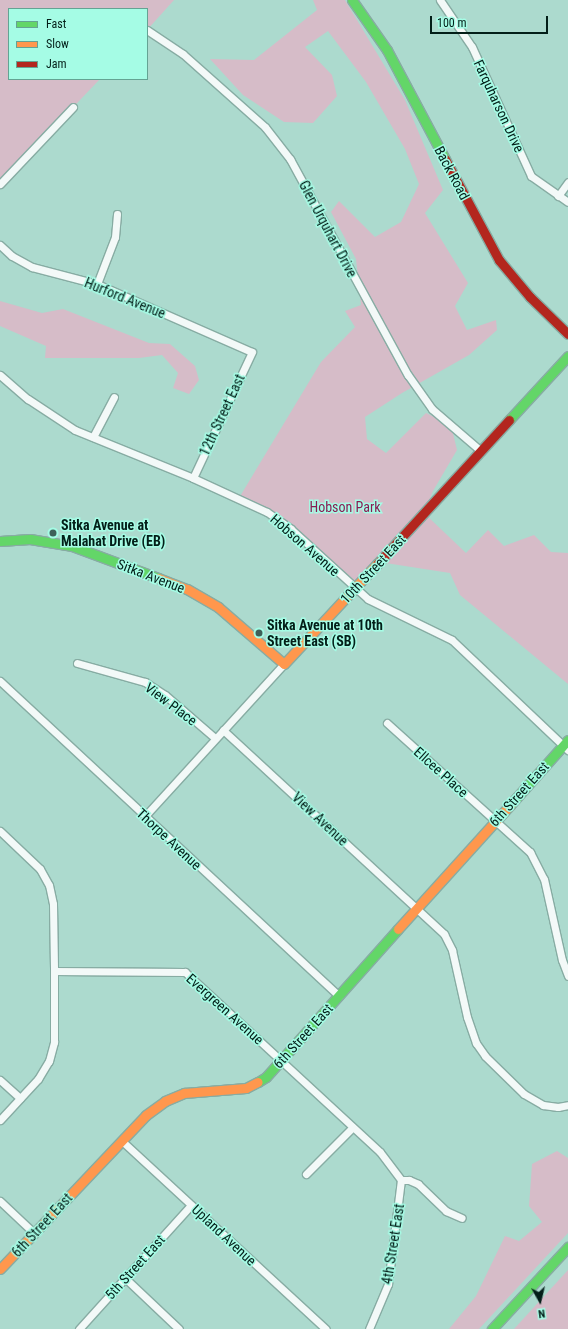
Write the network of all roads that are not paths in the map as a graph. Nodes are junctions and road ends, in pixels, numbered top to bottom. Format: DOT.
graph roads {
  1 [pos="352,0"];
  2 [pos="440,0"];
  3 [pos="148,31"];
  4 [pos="74,107"];
  5 [pos="568,182"];
  6 [pos="0,184"];
  7 [pos="558,196"];
  8 [pos="568,202"];
  9 [pos="117,214"];
  10 [pos="0,245"];
  11 [pos="97,284"];
  12 [pos="568,334"];
  13 [pos="252,352"];
  14 [pos="568,356"];
  15 [pos="0,375"];
  16 [pos="114,397"];
  17 [pos="93,437"];
  18 [pos="481,452"];
  19 [pos="193,478"];
  20 [pos="1,538"];
  21 [pos="355,588"];
  22 [pos="77,663"];
  23 [pos="284,664"];
  24 [pos="0,681"];
  25 [pos="387,723"];
  26 [pos="223,730"];
  27 [pos="215,738"];
  28 [pos="566,745"];
  29 [pos="145,816"];
  30 [pos="495,821"];
  31 [pos="0,831"];
  32 [pos="417,909"];
  33 [pos="54,971"];
  34 [pos="568,976"];
  35 [pos="339,996"];
  36 [pos="282,1060"];
  37 [pos="0,1080"];
  38 [pos="20,1098"];
  39 [pos="568,1105"];
  40 [pos="0,1120"];
  41 [pos="353,1127"];
  42 [pos="122,1141"];
  43 [pos="306,1174"];
  44 [pos="401,1180"];
  45 [pos="0,1201"];
  46 [pos="191,1205"];
  47 [pos="462,1218"];
  48 [pos="34,1233"];
  49 [pos="568,1247"];
  50 [pos="0,1269"];
  51 [pos="125,1278"];
  52 [pos="79,1329"];
  53 [pos="179,1329"];
  54 [pos="326,1329"];
  55 [pos="369,1329"];
  56 [pos="492,1329"];
  1 -- 12 [label="street, Back Road"];
  2 -- 7 [label="street, Farquharson Drive"];
  3 -- 18 [label="street, Glen Urquhart Drive"];
  4 -- 6 [label="street"];
  5 -- 7 [label="street"];
  7 -- 8 [label="street, Farquharson Drive"];
  9 -- 11 [label="street"];
  10 -- 11 [label="street, Hurford Avenue"];
  11 -- 13 [label="street, Hurford Avenue"];
  13 -- 19 [label="street, 12th Street East"];
  14 -- 18 [label="street, 10th Street East"];
  15 -- 17 [label="street, Hobson Avenue"];
  16 -- 17 [label="street"];
  17 -- 19 [label="street, Hobson Avenue"];
  18 -- 21 [label="street, 10th Street East"];
  19 -- 21 [label="street, Hobson Avenue"];
  20 -- 23 [label="street, Sitka Avenue"];
  21 -- 23 [label="street, 10th Street East"];
  21 -- 28 [label="street, Hobson Avenue"];
  22 -- 27 [label="street, View Place"];
  23 -- 26 [label="street, 10th Street East"];
  24 -- 29 [label="street, Thorpe Avenue"];
  25 -- 30 [label="street, Ellcee Place"];
  26 -- 27 [label="street, 10th Street East"];
  26 -- 32 [label="street, View Avenue"];
  27 -- 29 [label="street, 10th Street East"];
  28 -- 30 [label="street, 6th Street East"];
  29 -- 35 [label="street, Thorpe Avenue"];
  30 -- 32 [label="street, 6th Street East"];
  30 -- 34 [label="street, Ellcee Place"];
  31 -- 33 [label="street"];
  32 -- 35 [label="street, 6th Street East"];
  32 -- 39 [label="street, View Avenue"];
  33 -- 36 [label="street, Evergreen Avenue"];
  33 -- 38 [label="street"];
  35 -- 36 [label="street, 6th Street East"];
  36 -- 41 [label="street, Evergreen Avenue"];
  36 -- 42 [label="street, 6th Street East"];
  37 -- 38 [label="street"];
  38 -- 40 [label="street"];
  41 -- 43 [label="street"];
  41 -- 44 [label="street, Evergreen Avenue"];
  42 -- 46 [label="street, Upland Avenue"];
  42 -- 48 [label="street, 6th Street East"];
  44 -- 47 [label="street"];
  44 -- 55 [label="street, 4th Street East"];
  45 -- 48 [label="street"];
  46 -- 51 [label="street, 5th Street East"];
  46 -- 54 [label="street, Upland Avenue"];
  48 -- 50 [label="street, 6th Street East"];
  49 -- 56 [label="street"];
  51 -- 52 [label="street, 5th Street East"];
  51 -- 53 [label="street"];
}
